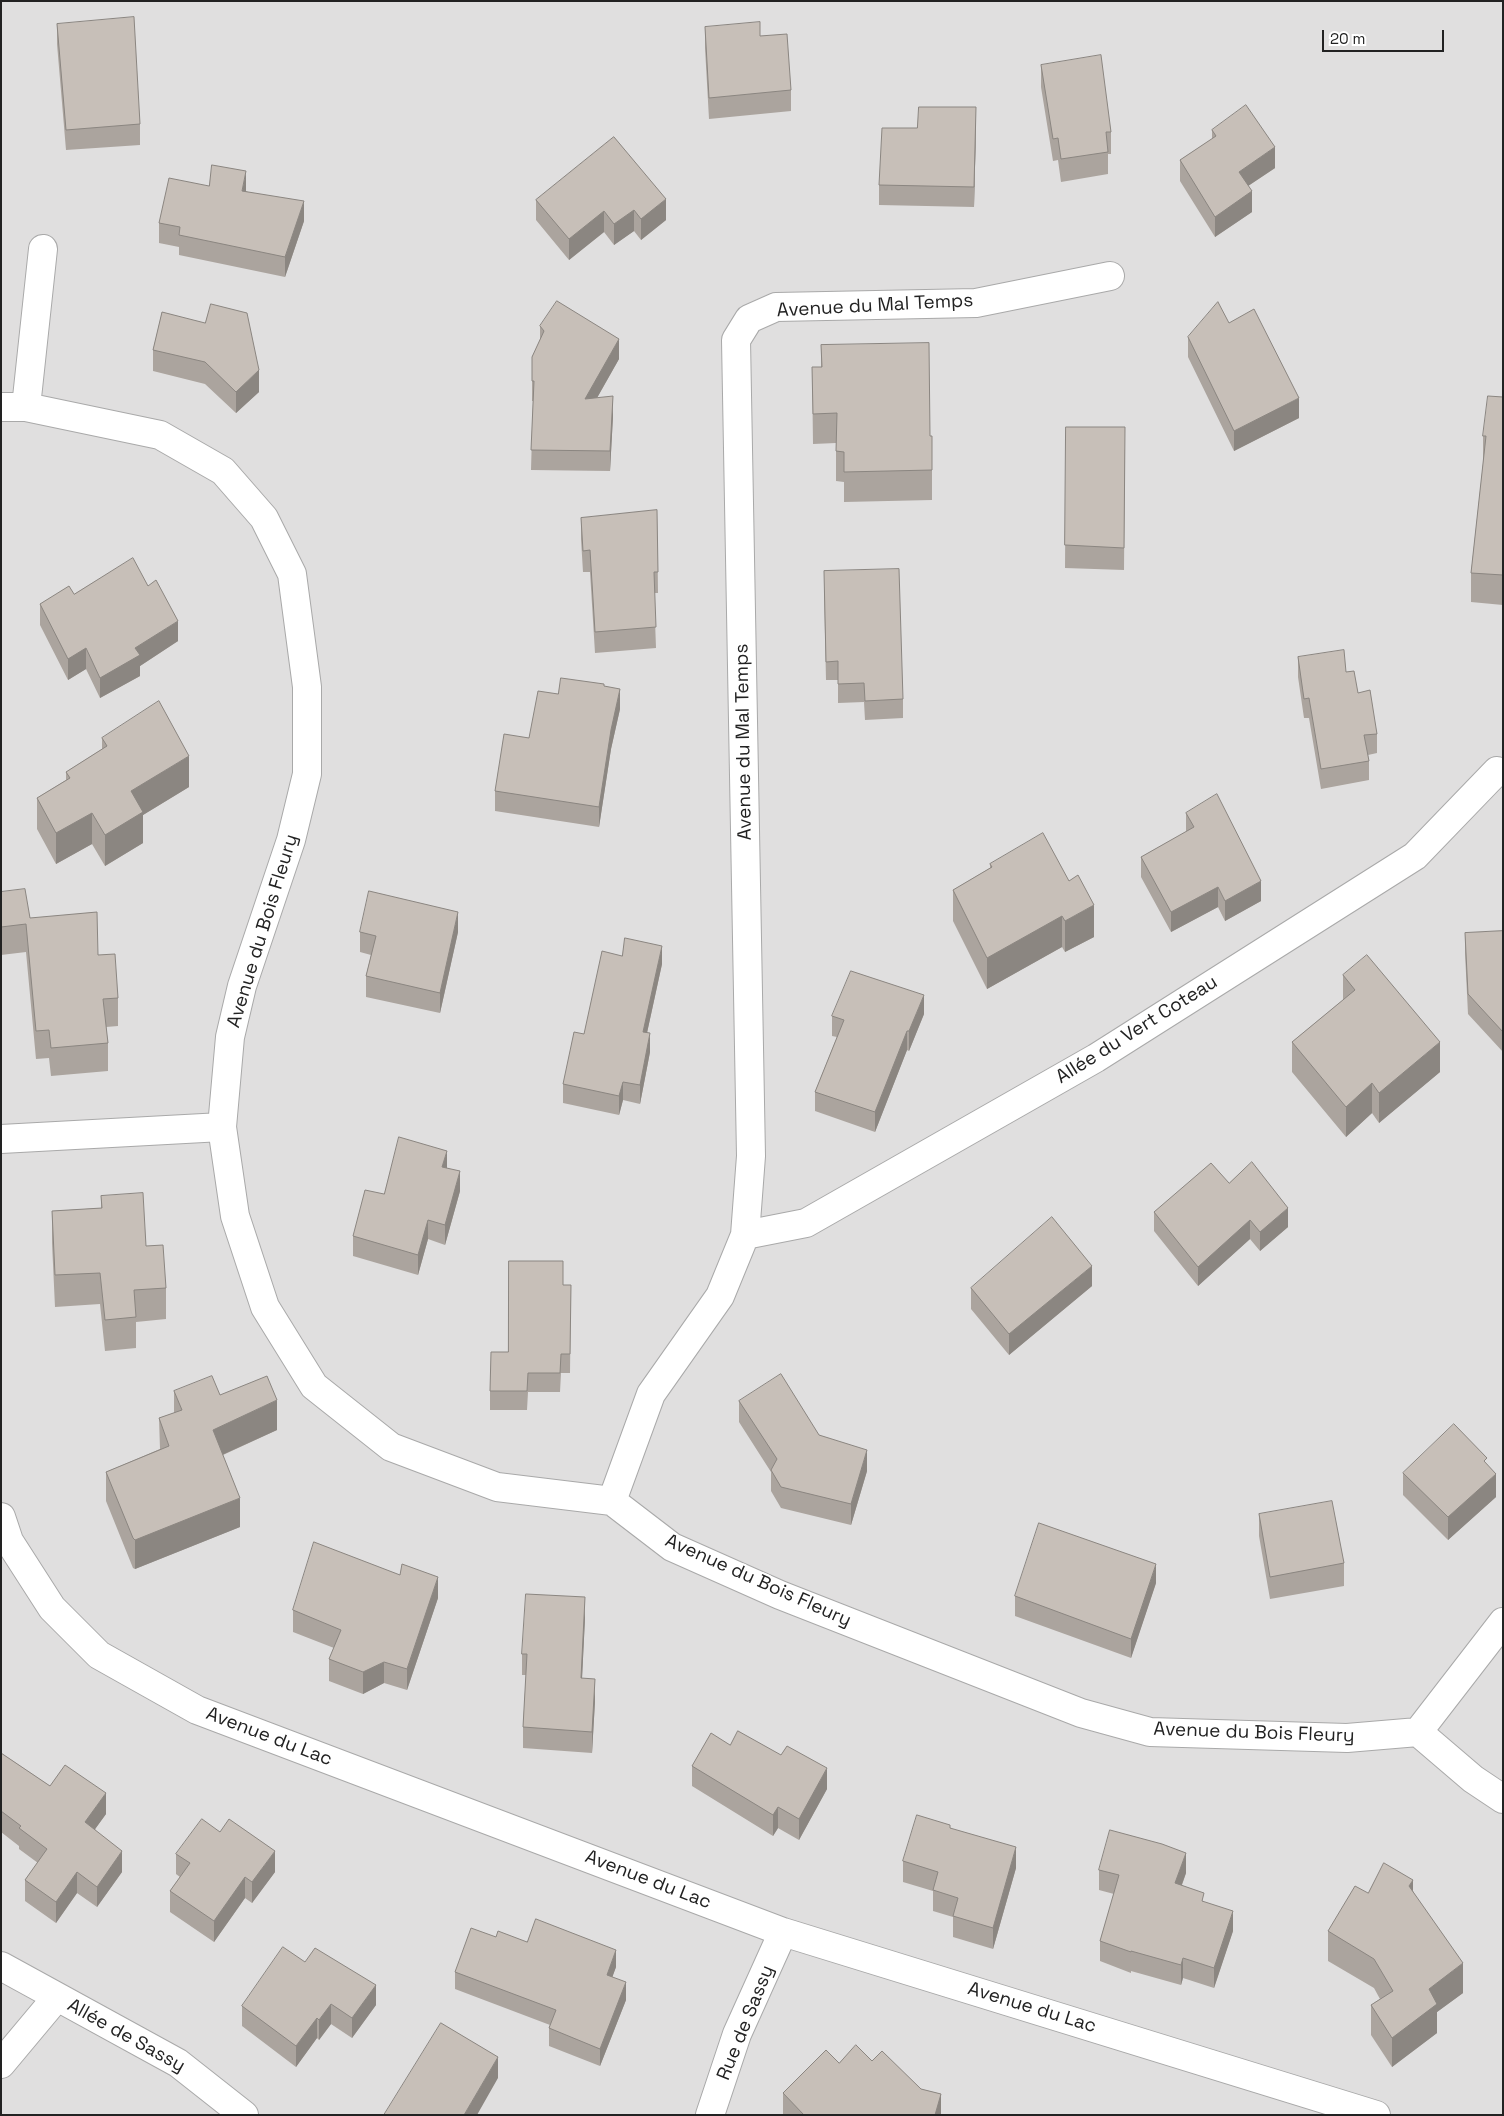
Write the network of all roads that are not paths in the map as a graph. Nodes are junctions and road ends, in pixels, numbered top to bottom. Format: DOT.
graph roads {
  1 [pos="42,249"];
  2 [pos="1110,276"];
  3 [pos="14,407"];
  4 [pos="1497,771"];
  5 [pos="222,1127"];
  6 [pos="1,1139"];
  7 [pos="745,1235"];
  8 [pos="612,1501"];
  9 [pos="1,1517"];
  10 [pos="1503,1622"];
  11 [pos="1418,1732"];
  12 [pos="1503,1799"];
  13 [pos="783,1932"];
  14 [pos="1,1966"];
  15 [pos="57,1998"];
  16 [pos="1,2064"];
  17 [pos="244,2115"];
  18 [pos="710,2115"];
  19 [pos="1376,2115"];
  1 -- 3 [label="street"];
  2 -- 7 [label="street, Avenue du Mal Temps"];
  3 -- 5 [label="street, Avenue du Bois Fleury"];
  4 -- 7 [label="street, Allée du Vert Coteau"];
  5 -- 6 [label="street"];
  5 -- 8 [label="street, Avenue du Bois Fleury"];
  7 -- 8 [label="street, Avenue du Mal Temps"];
  8 -- 11 [label="street, Avenue du Bois Fleury"];
  9 -- 13 [label="street, Avenue du Lac"];
  10 -- 11 [label="street"];
  11 -- 12 [label="street"];
  13 -- 18 [label="street, Rue de Sassy"];
  13 -- 19 [label="street, Avenue du Lac"];
  14 -- 15 [label="street, Allée de Sassy"];
  15 -- 16 [label="street"];
  15 -- 17 [label="street, Allée de Sassy"];
}
